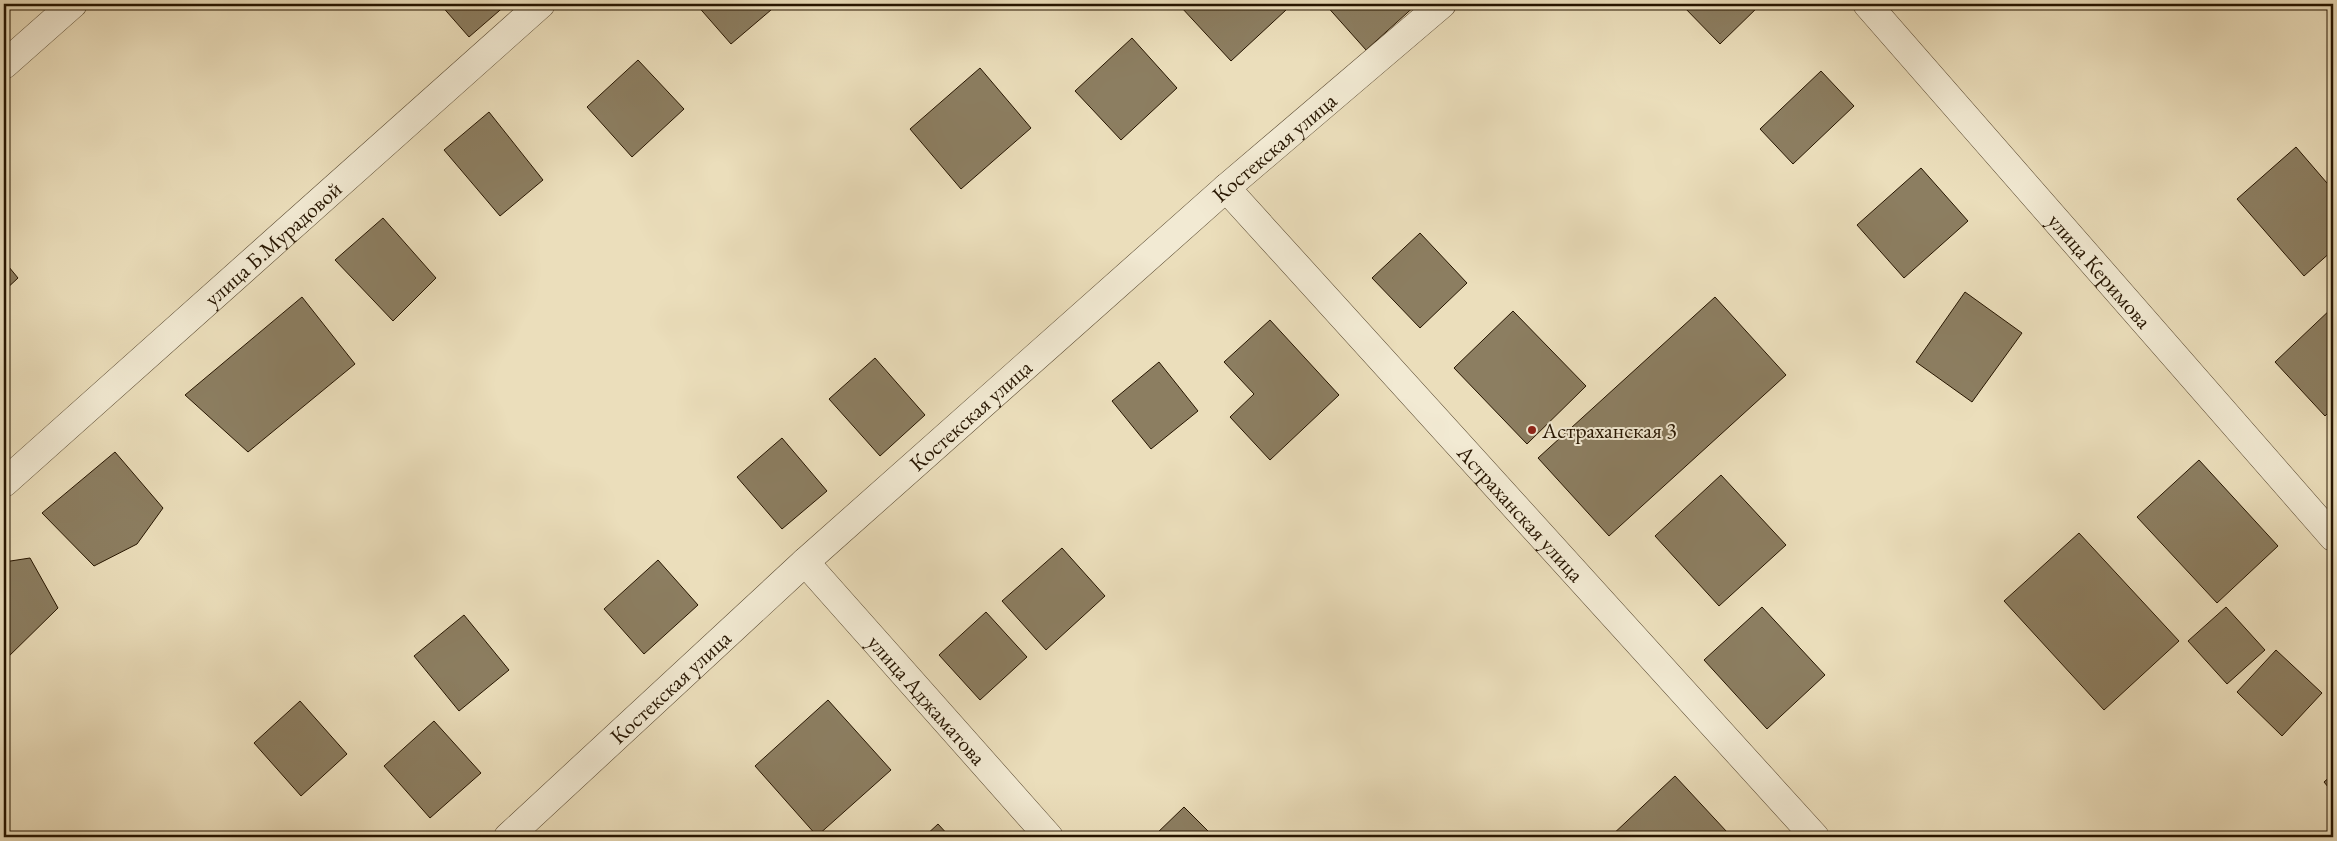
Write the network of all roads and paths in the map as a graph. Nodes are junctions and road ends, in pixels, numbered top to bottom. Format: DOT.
graph roads {
  1 [pos="73,4"];
  2 [pos="541,4"];
  3 [pos="1442,4"];
  4 [pos="1867,4"];
  5 [pos="4,65"];
  6 [pos="1226,188"];
  7 [pos="4,483"];
  8 [pos="2333,537"];
  9 [pos="805,562"];
  10 [pos="508,837"];
  11 [pos="1049,837"];
  12 [pos="1815,837"];
  1 -- 5 [label="street"];
  2 -- 7 [label="street, улица Б.Мурадовой"];
  3 -- 6 [label="street, Костекская улица"];
  4 -- 8 [label="street, улица Керимова"];
  6 -- 9 [label="street, Костекская улица"];
  6 -- 12 [label="street, Астраханская улица"];
  9 -- 10 [label="street, Костекская улица"];
  9 -- 11 [label="street, улица Аджаматова"];
}
